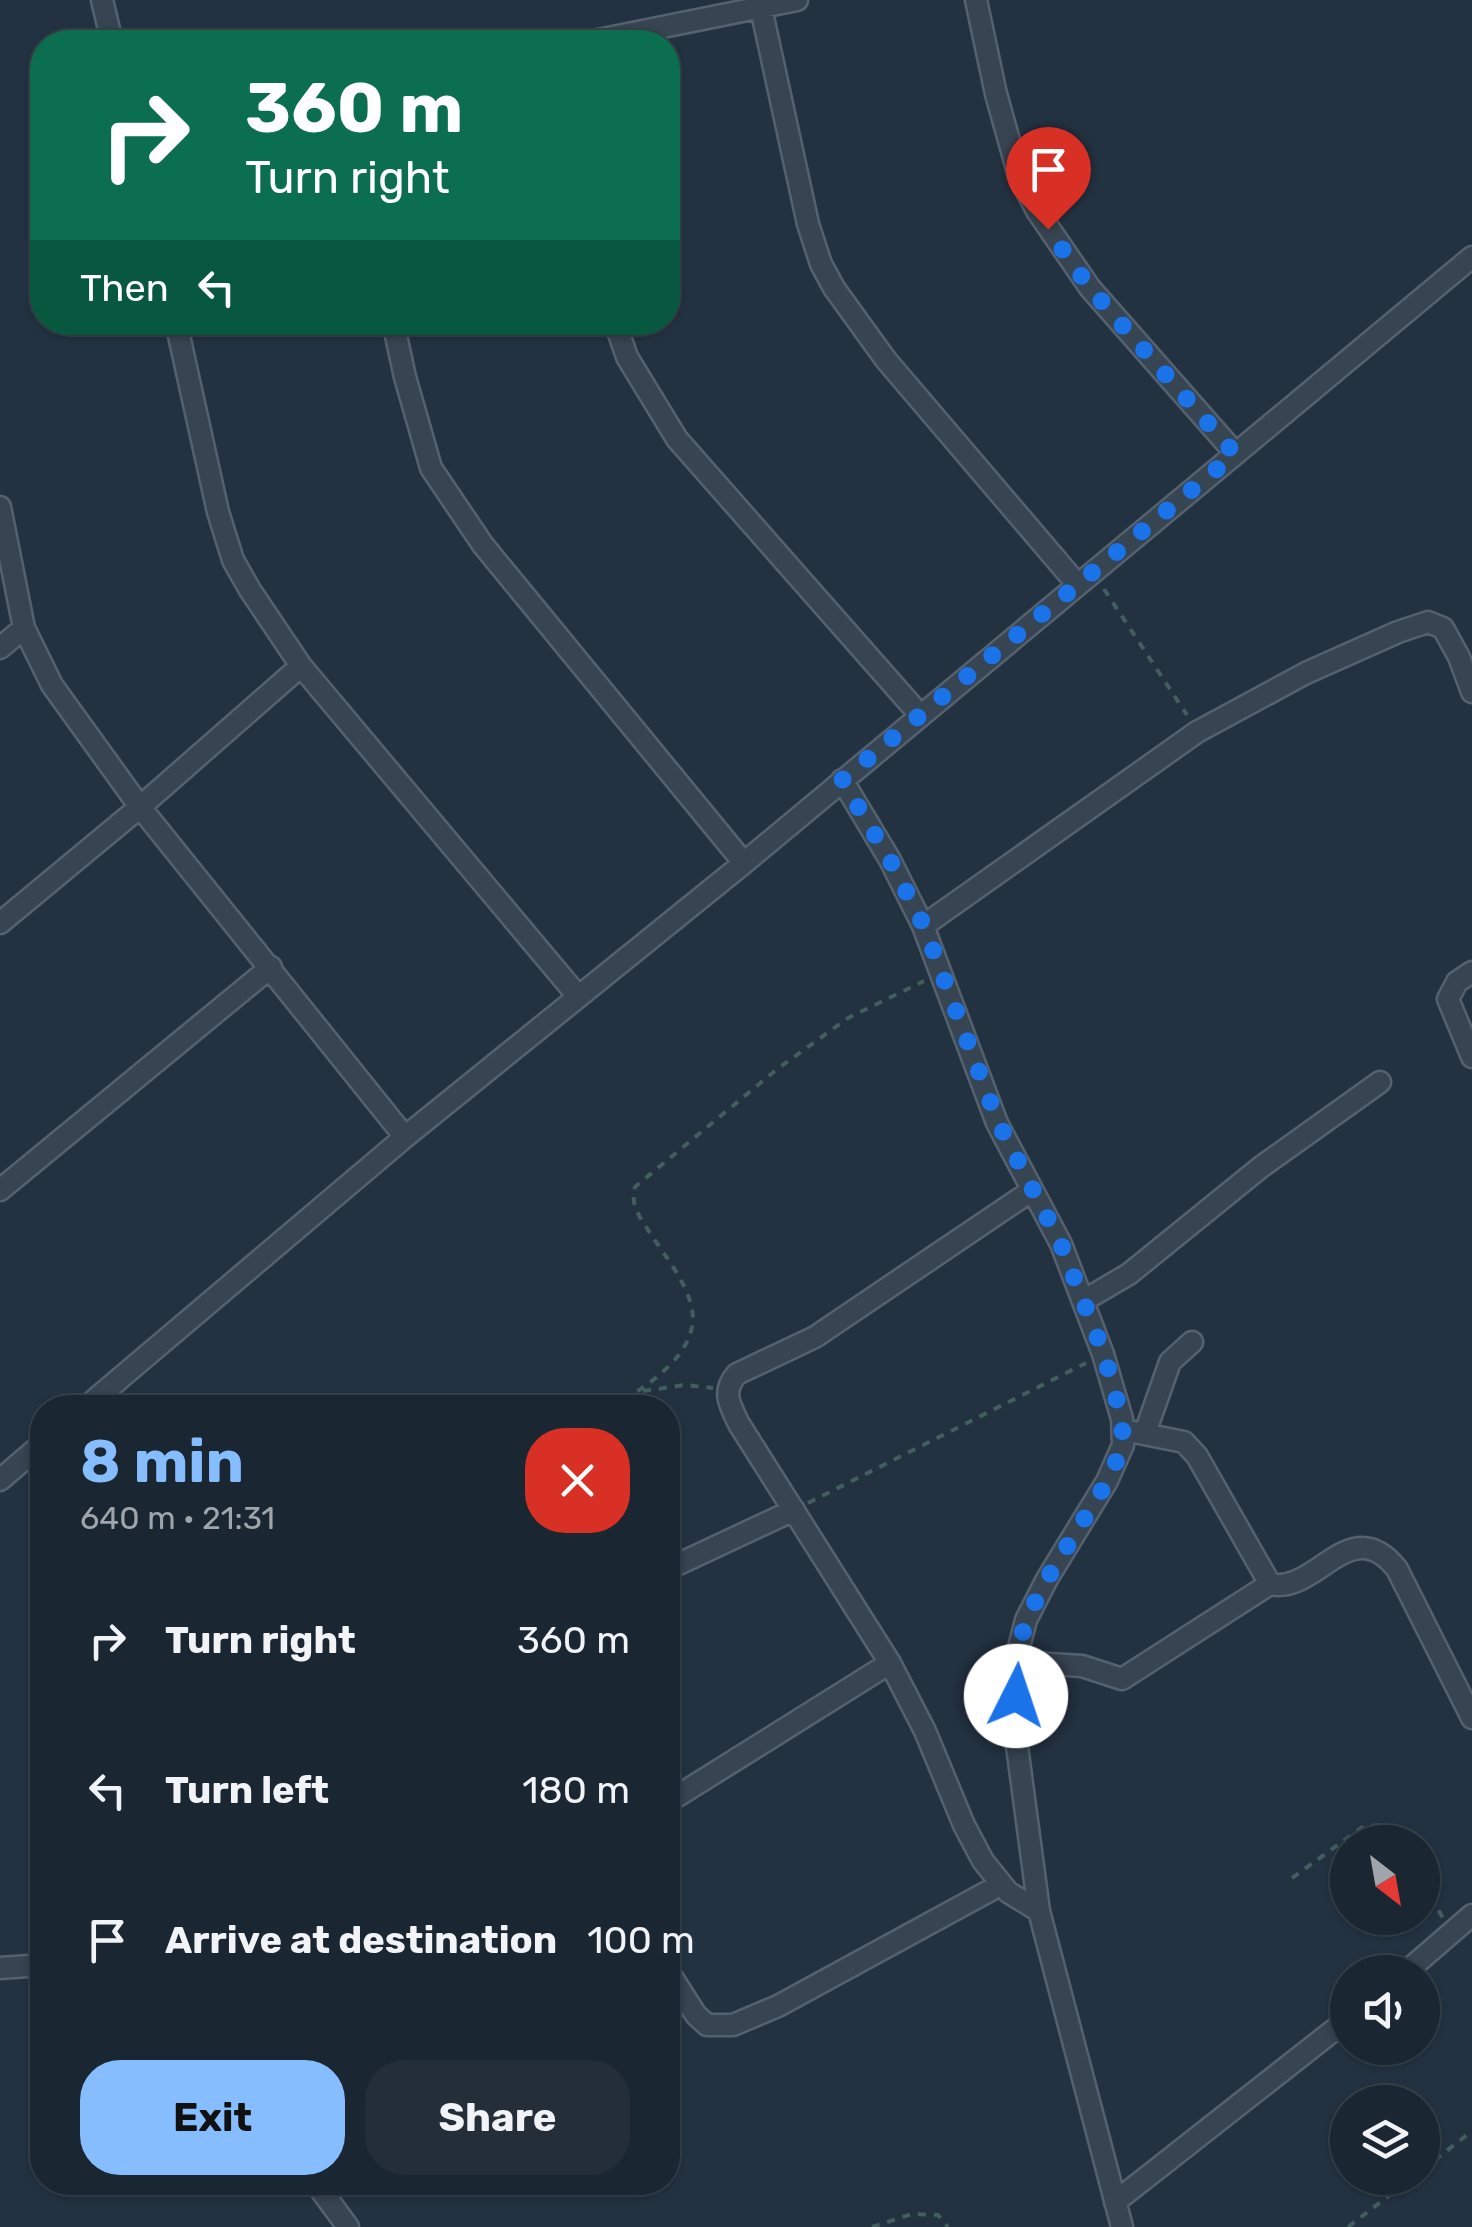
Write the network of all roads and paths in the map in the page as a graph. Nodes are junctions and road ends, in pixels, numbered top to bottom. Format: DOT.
graph roads {
  1 [pos="102,0"];
  2 [pos="797,0"];
  3 [pos="976,0"];
  4 [pos="761,8"];
  5 [pos="109,30"];
  6 [pos="649,30"];
  7 [pos="1472,256"];
  8 [pos="179,335"];
  9 [pos="396,335"];
  10 [pos="619,335"];
  11 [pos="1235,454"];
  12 [pos="0,507"];
  13 [pos="1085,578"];
  14 [pos="24,628"];
  15 [pos="0,648"];
  16 [pos="300,666"];
  17 [pos="1472,692"];
  18 [pos="920,715"];
  19 [pos="1198,732"];
  20 [pos="842,780"];
  21 [pos="140,807"];
  22 [pos="744,863"];
  23 [pos="0,922"];
  24 [pos="924,926"];
  25 [pos="271,968"];
  26 [pos="942,972"];
  27 [pos="1472,972"];
  28 [pos="578,995"];
  29 [pos="1472,1057"];
  30 [pos="1380,1082"];
  31 [pos="405,1137"];
  32 [pos="0,1190"];
  33 [pos="1031,1191"];
  34 [pos="1083,1301"];
  35 [pos="1192,1342"];
  36 [pos="1104,1354"];
  37 [pos="728,1389"];
  38 [pos="641,1392"];
  39 [pos="101,1395"];
  40 [pos="635,1395"];
  41 [pos="1124,1430"];
  42 [pos="1146,1433"];
  43 [pos="30,1454"];
  44 [pos="0,1480"];
  45 [pos="794,1510"];
  46 [pos="680,1564"];
  47 [pos="1270,1584"];
  48 [pos="1017,1662"];
  49 [pos="890,1664"];
  50 [pos="1472,1718"];
  51 [pos="680,1795"];
  52 [pos="1330,1851"];
  53 [pos="1292,1878"];
  54 [pos="1000,1884"];
  55 [pos="1039,1911"];
  56 [pos="1440,1914"];
  57 [pos="1472,1915"];
  58 [pos="1452,1935"];
  59 [pos="30,1954"];
  60 [pos="1427,1955"];
  61 [pos="30,1966"];
  62 [pos="5,1967"];
  63 [pos="680,1990"];
  64 [pos="1330,2033"];
  65 [pos="1472,2131"];
  66 [pos="1440,2156"];
  67 [pos="325,2195"];
  68 [pos="1390,2195"];
  69 [pos="1114,2202"];
  70 [pos="348,2227"];
  71 [pos="872,2227"];
  72 [pos="948,2227"];
  73 [pos="1122,2227"];
  74 [pos="1348,2227"];
  1 -- 5 [label="street"];
  2 -- 4 [label="street"];
  3 -- 11 [label="street"];
  4 -- 6 [label="street"];
  4 -- 13 [label="street"];
  7 -- 11 [label="street"];
  8 -- 16 [label="street"];
  9 -- 22 [label="street"];
  10 -- 18 [label="street"];
  11 -- 13 [label="street"];
  12 -- 14 [label="street"];
  13 -- 18 [label="street"];
  13 -- 19 [label="path"];
  14 -- 15 [label="street"];
  14 -- 21 [label="street"];
  16 -- 21 [label="street"];
  16 -- 28 [label="street"];
  17 -- 19 [label="street"];
  18 -- 20 [label="street"];
  19 -- 24 [label="street"];
  20 -- 22 [label="street"];
  20 -- 24 [label="street"];
  21 -- 23 [label="street"];
  21 -- 25 [label="street"];
  22 -- 28 [label="street"];
  24 -- 26 [label="street"];
  25 -- 31 [label="street"];
  25 -- 32 [label="street"];
  26 -- 33 [label="street"];
  26 -- 38 [label="path"];
  27 -- 29 [label="street"];
  28 -- 31 [label="street"];
  30 -- 34 [label="street"];
  31 -- 39 [label="street"];
  33 -- 34 [label="street"];
  33 -- 37 [label="street"];
  34 -- 36 [label="street"];
  35 -- 42 [label="street"];
  36 -- 41 [label="street"];
  36 -- 45 [label="path"];
  37 -- 38 [label="path"];
  37 -- 45 [label="street"];
  38 -- 40 [label="path"];
  41 -- 42 [label="street"];
  41 -- 48 [label="street"];
  42 -- 47 [label="street"];
  43 -- 44 [label="street"];
  45 -- 46 [label="street"];
  45 -- 49 [label="street"];
  47 -- 48 [label="street"];
  47 -- 50 [label="street"];
  48 -- 55 [label="street"];
  49 -- 51 [label="street"];
  49 -- 54 [label="street"];
  52 -- 53 [label="path"];
  54 -- 55 [label="street"];
  54 -- 63 [label="street"];
  55 -- 69 [label="street"];
  56 -- 58 [label="path"];
  57 -- 58 [label="street"];
  58 -- 60 [label="street"];
  59 -- 62 [label="street"];
  61 -- 62 [label="street"];
  64 -- 69 [label="street"];
  65 -- 66 [label="path"];
  67 -- 70 [label="street"];
  68 -- 74 [label="path"];
  69 -- 73 [label="street"];
  71 -- 72 [label="path"];
}
